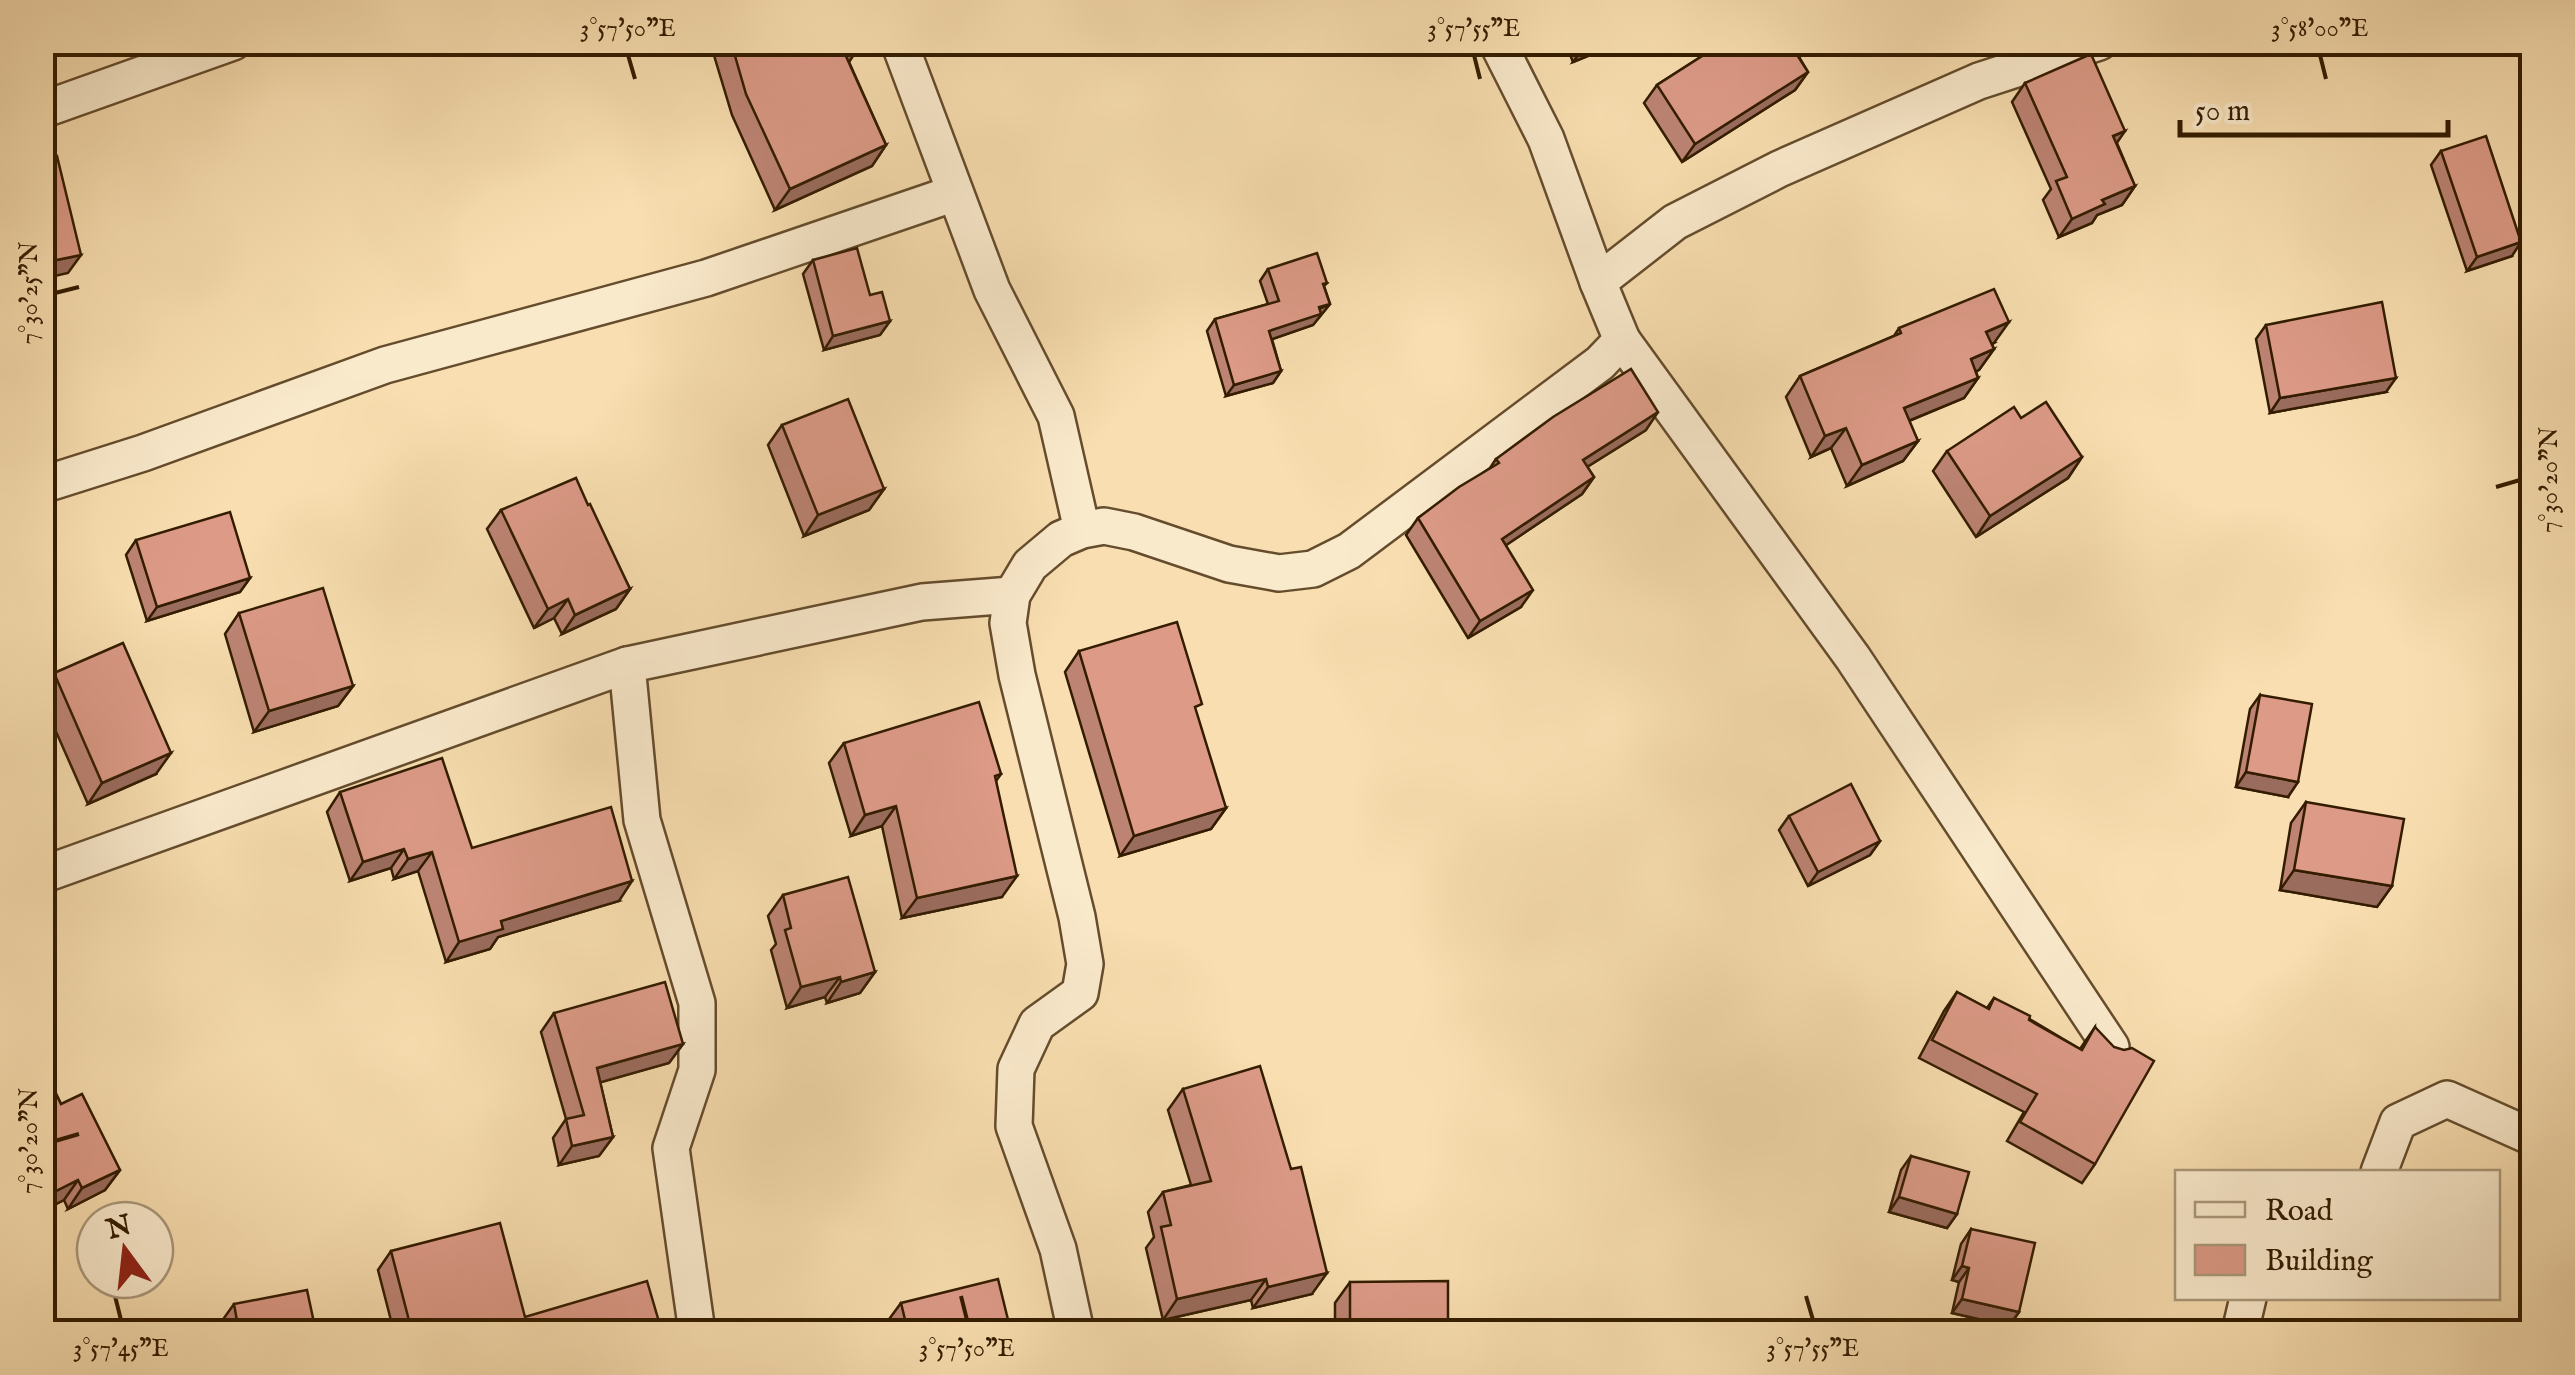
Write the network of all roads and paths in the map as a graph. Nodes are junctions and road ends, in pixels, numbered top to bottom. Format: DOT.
graph roads {
  1 [pos="233,42"];
  2 [pos="899,42"];
  3 [pos="1497,42"];
  4 [pos="2100,42"];
  5 [pos="42,110"];
  6 [pos="955,193"];
  7 [pos="1598,282"];
  8 [pos="1622,340"];
  9 [pos="42,485"];
  10 [pos="1082,530"];
  11 [pos="1012,595"];
  12 [pos="627,665"];
  13 [pos="42,875"];
  14 [pos="2111,1046"];
  15 [pos="2532,1137"];
  16 [pos="2380,1170"];
  17 [pos="2248,1300"];
  18 [pos="696,1332"];
  19 [pos="1076,1332"];
  20 [pos="2240,1332"];
  1 -- 5 [label="street"];
  2 -- 6 [label="street"];
  3 -- 7 [label="street"];
  4 -- 7 [label="street"];
  6 -- 9 [label="street"];
  6 -- 10 [label="street"];
  7 -- 8 [label="street"];
  8 -- 10 [label="street"];
  8 -- 14 [label="street"];
  10 -- 11 [label="street"];
  11 -- 12 [label="street"];
  11 -- 19 [label="street"];
  12 -- 13 [label="street"];
  12 -- 18 [label="street"];
  15 -- 16 [label="street"];
  17 -- 20 [label="street"];
}
